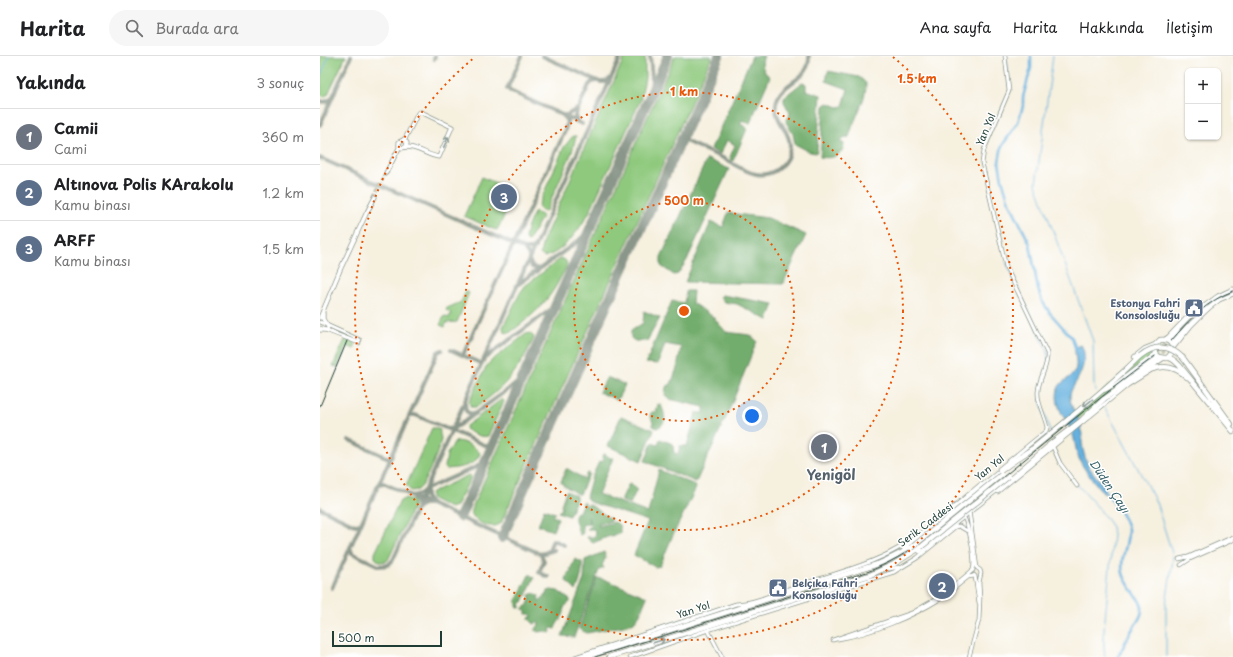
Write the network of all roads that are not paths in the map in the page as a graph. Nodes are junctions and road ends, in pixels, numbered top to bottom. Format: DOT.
graph roads {
  1 [pos="1006,56"];
  2 [pos="404,139"];
  3 [pos="407,143"];
  4 [pos="399,144"];
  5 [pos="405,147"];
  6 [pos="431,155"];
  7 [pos="374,196"];
  8 [pos="1233,289"];
  9 [pos="1233,294"];
  10 [pos="322,307"];
  11 [pos="1206,307"];
  12 [pos="320,318"];
  13 [pos="320,322"];
  14 [pos="320,329"];
  15 [pos="328,329"];
  16 [pos="360,341"];
  17 [pos="1171,344"];
  18 [pos="1155,345"];
  19 [pos="1165,358"];
  20 [pos="1150,371"];
  21 [pos="1144,372"];
  22 [pos="1105,389"];
  23 [pos="1100,393"];
  24 [pos="1106,401"];
  25 [pos="1224,420"];
  26 [pos="1232,425"];
  27 [pos="1233,430"];
  28 [pos="1038,441"];
  29 [pos="1054,444"];
  30 [pos="1032,449"];
  31 [pos="1005,466"];
  32 [pos="994,473"];
  33 [pos="992,479"];
  34 [pos="1077,486"];
  35 [pos="961,502"];
  36 [pos="977,505"];
  37 [pos="957,506"];
  38 [pos="970,512"];
  39 [pos="963,517"];
  40 [pos="970,520"];
  41 [pos="967,523"];
  42 [pos="964,528"];
  43 [pos="969,532"];
  44 [pos="941,535"];
  45 [pos="1233,537"];
  46 [pos="938,540"];
  47 [pos="1233,540"];
  48 [pos="1179,559"];
  49 [pos="1181,565"];
  50 [pos="904,566"];
  51 [pos="868,568"];
  52 [pos="889,569"];
  53 [pos="975,569"];
  54 [pos="870,575"];
  55 [pos="980,575"];
  56 [pos="975,576"];
  57 [pos="815,582"];
  58 [pos="820,593"];
  59 [pos="813,595"];
  60 [pos="980,607"];
  61 [pos="708,630"];
  62 [pos="594,654"];
  63 [pos="575,657"];
  64 [pos="581,657"];
  65 [pos="585,657"];
  66 [pos="609,657"];
  67 [pos="630,657"];
  68 [pos="722,657"];
  69 [pos="969,657"];
  1 -- 28 [label="street, Yan Yol"];
  2 -- 3 [label="main road"];
  2 -- 4 [label="main road"];
  6 -- 2 [label="main road, one-way"];
  3 -- 5 [label="main road"];
  3 -- 6 [label="main road"];
  4 -- 5 [label="main road"];
  4 -- 5 [label="main road"];
  5 -- 6 [label="main road"];
  7 -- 10 [label="main road"];
  8 -- 11 [label="main road"];
  9 -- 11 [label="main road"];
  10 -- 12 [label="main road"];
  10 -- 15 [label="main road"];
  11 -- 17 [label="highway"];
  11 -- 17 [label="highway"];
  13 -- 15 [label="street"];
  14 -- 15 [label="main road"];
  15 -- 16 [label="street"];
  17 -- 18 [label="highway"];
  17 -- 19 [label="highway"];
  17 -- 26 [label="highway"];
  18 -- 19 [label="highway"];
  18 -- 22 [label="highway"];
  19 -- 21 [label="highway"];
  19 -- 25 [label="highway"];
  20 -- 24 [label="street"];
  21 -- 24 [label="highway, Serik Caddesi"];
  21 -- 25 [label="highway"];
  22 -- 23 [label="highway, Serik Caddesi"];
  22 -- 26 [label="highway, bridge"];
  23 -- 24 [label="main road"];
  23 -- 28 [label="highway, Serik Caddesi, one-way"];
  24 -- 29 [label="highway, Serik Caddesi"];
  25 -- 27 [label="highway"];
  28 -- 30 [label="highway, Serik Caddesi"];
  28 -- 31 [label="street, Yan Yol"];
  29 -- 34 [label="street"];
  29 -- 36 [label="highway"];
  29 -- 54 [label="highway, Serik Caddesi, bridge"];
  30 -- 31 [label="highway"];
  30 -- 51 [label="highway, Serik Caddesi, bridge"];
  31 -- 32 [label="street, Yan Yol"];
  31 -- 33 [label="highway"];
  32 -- 33 [label="street"];
  32 -- 35 [label="street, Yan Yol"];
  33 -- 35 [label="highway"];
  35 -- 37 [label="highway"];
  35 -- 38 [label="street"];
  36 -- 38 [label="highway"];
  36 -- 40 [label="street"];
  37 -- 39 [label="street"];
  37 -- 51 [label="highway"];
  37 -- 57 [label="street, Yan Yol"];
  38 -- 39 [label="highway"];
  38 -- 40 [label="street"];
  39 -- 41 [label="street"];
  39 -- 44 [label="highway"];
  40 -- 53 [label="street"];
  41 -- 42 [label="street"];
  41 -- 43 [label="street"];
  42 -- 43 [label="street"];
  42 -- 46 [label="street"];
  43 -- 53 [label="street"];
  44 -- 46 [label="street"];
  44 -- 52 [label="highway"];
  45 -- 48 [label="street"];
  46 -- 50 [label="street"];
  47 -- 49 [label="street"];
  50 -- 52 [label="street"];
  50 -- 58 [label="street"];
  51 -- 57 [label="highway, Serik Caddesi"];
  52 -- 54 [label="highway"];
  53 -- 55 [label="street"];
  53 -- 56 [label="street"];
  53 -- 56 [label="street"];
  54 -- 58 [label="highway, Serik Caddesi"];
  55 -- 56 [label="street"];
  55 -- 60 [label="street"];
  56 -- 60 [label="street"];
  57 -- 62 [label="highway, Serik Caddesi"];
  57 -- 63 [label="street, Yan Yol"];
  58 -- 59 [label="highway, Serik Caddesi"];
  59 -- 61 [label="street"];
  66 -- 59 [label="highway, Serik Caddesi, one-way"];
  60 -- 69 [label="street"];
  61 -- 67 [label="street"];
  61 -- 68 [label="street"];
  62 -- 64 [label="street"];
  62 -- 65 [label="highway, Serik Caddesi"];
}
